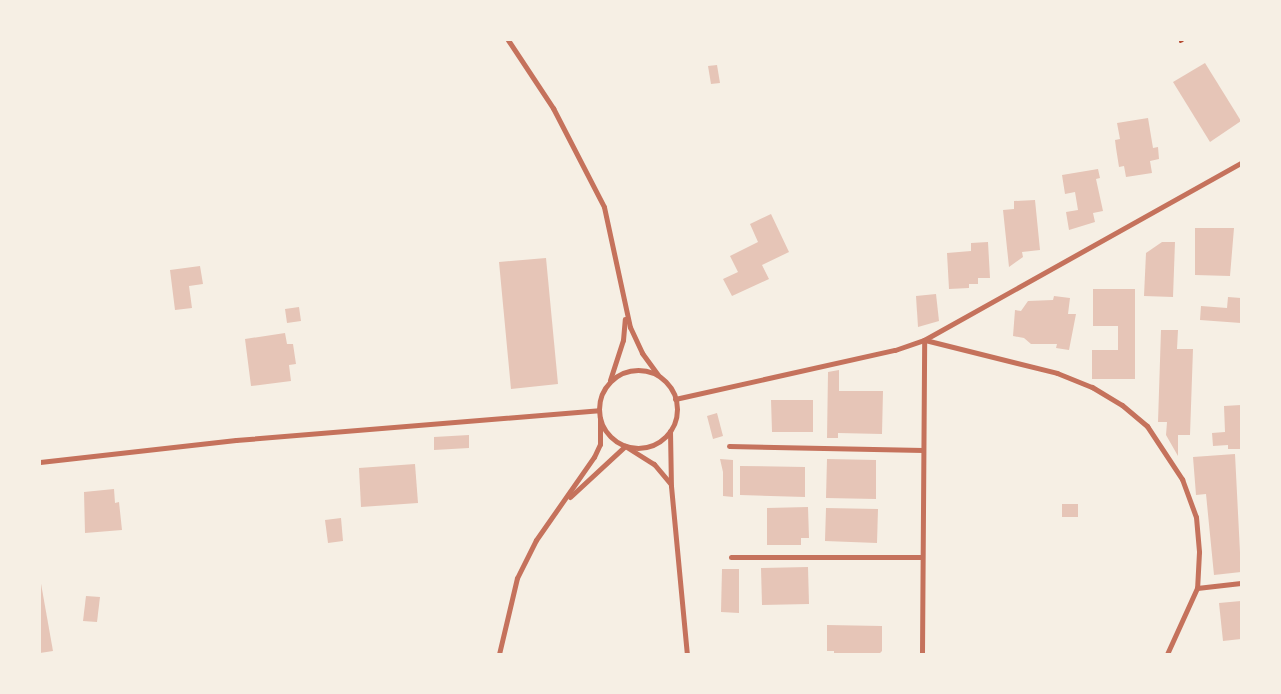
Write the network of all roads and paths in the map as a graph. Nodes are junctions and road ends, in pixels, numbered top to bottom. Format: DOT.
graph roads {
  1 [pos="508,40"];
  2 [pos="1241,163"];
  3 [pos="626,311"];
  4 [pos="924,340"];
  5 [pos="658,375"];
  6 [pos="610,381"];
  7 [pos="675,399"];
  8 [pos="599,410"];
  9 [pos="600,418"];
  10 [pos="670,431"];
  11 [pos="625,446"];
  12 [pos="729,446"];
  13 [pos="924,450"];
  14 [pos="40,462"];
  15 [pos="671,486"];
  16 [pos="560,506"];
  17 [pos="730,557"];
  18 [pos="922,557"];
  19 [pos="1241,583"];
  20 [pos="1197,588"];
  21 [pos="499,654"];
  22 [pos="686,654"];
  23 [pos="922,654"];
  24 [pos="1167,654"];
  1 -- 3 [label="street"];
  2 -- 4 [label="street"];
  3 -- 5 [label="street"];
  3 -- 6 [label="street"];
  4 -- 7 [label="street"];
  4 -- 13 [label="street"];
  4 -- 20 [label="street"];
  5 -- 6 [label="street"];
  5 -- 7 [label="street"];
  6 -- 8 [label="street"];
  7 -- 10 [label="street"];
  8 -- 9 [label="street"];
  8 -- 14 [label="street"];
  9 -- 11 [label="street"];
  9 -- 16 [label="street"];
  10 -- 11 [label="street"];
  10 -- 15 [label="street"];
  11 -- 15 [label="street"];
  11 -- 16 [label="street"];
  12 -- 13 [label="street"];
  13 -- 18 [label="street"];
  15 -- 22 [label="street"];
  16 -- 21 [label="street"];
  17 -- 18 [label="street"];
  18 -- 23 [label="street"];
  19 -- 20 [label="street"];
  20 -- 24 [label="street"];
}
